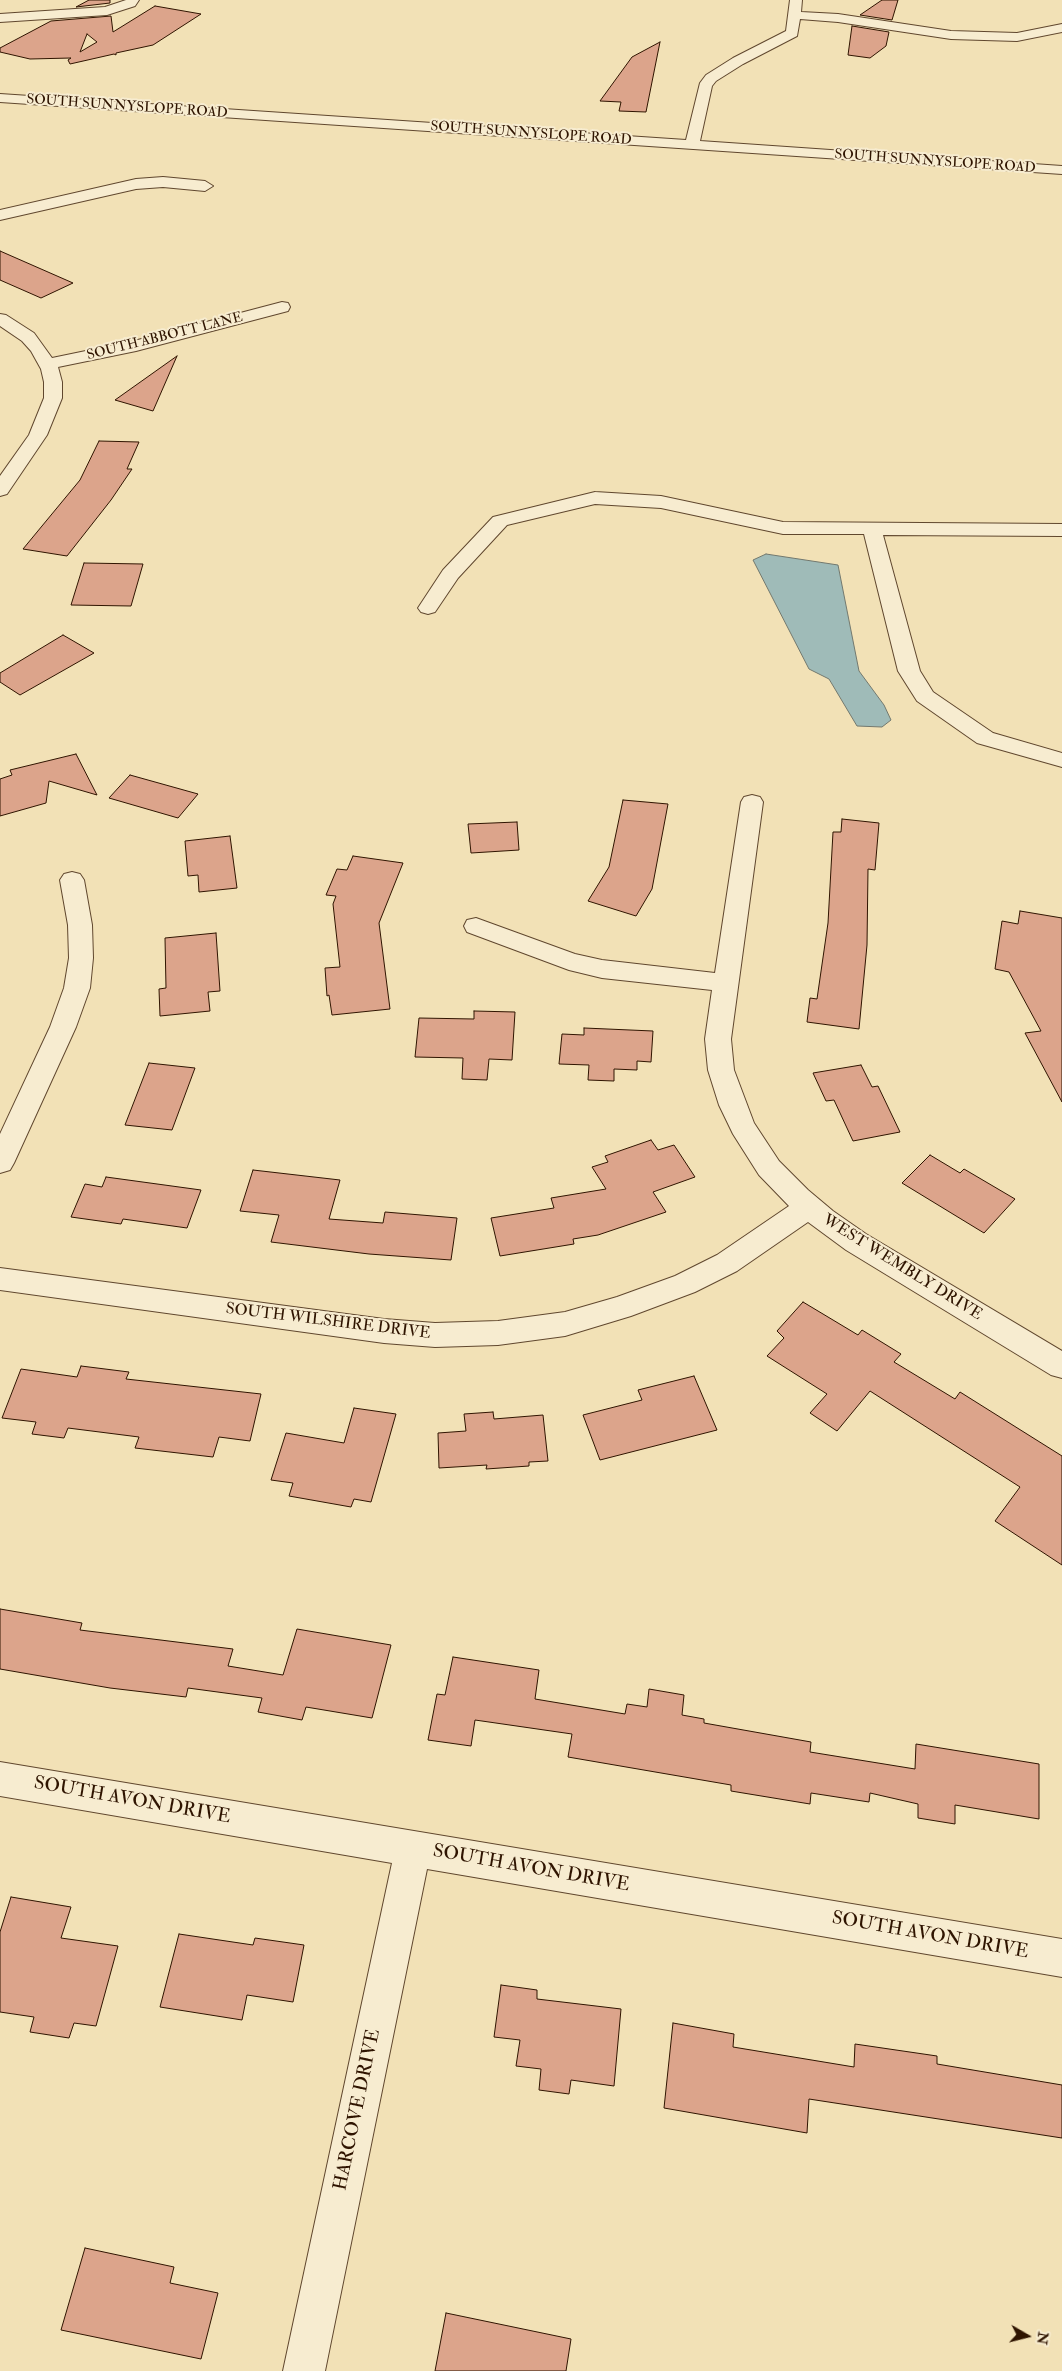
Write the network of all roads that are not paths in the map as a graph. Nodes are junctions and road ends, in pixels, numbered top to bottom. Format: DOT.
graph roads {
  1 [pos="133,0"];
  2 [pos="796,0"];
  3 [pos="107,11"];
  4 [pos="794,15"];
  5 [pos="33,16"];
  6 [pos="0,18"];
  7 [pos="95,26"];
  8 [pos="50,27"];
  9 [pos="1062,28"];
  10 [pos="1040,33"];
  11 [pos="1062,44"];
  12 [pos="0,98"];
  13 [pos="692,145"];
  14 [pos="1062,170"];
  15 [pos="206,186"];
  16 [pos="0,214"];
  17 [pos="282,307"];
  18 [pos="0,319"];
  19 [pos="47,364"];
  20 [pos="0,490"];
  21 [pos="872,529"];
  22 [pos="1062,530"];
  23 [pos="428,608"];
  24 [pos="1062,760"];
  25 [pos="752,802"];
  26 [pos="72,880"];
  27 [pos="476,926"];
  28 [pos="726,983"];
  29 [pos="0,1163"];
  30 [pos="809,1207"];
  31 [pos="0,1279"];
  32 [pos="1062,1366"];
  33 [pos="0,1779"];
  34 [pos="412,1849"];
  35 [pos="1062,1958"];
  36 [pos="304,2371"];
  1 -- 3 [label="street"];
  2 -- 4 [label="street"];
  3 -- 5 [label="street"];
  3 -- 7 [label="street"];
  4 -- 10 [label="street"];
  4 -- 13 [label="street"];
  5 -- 6 [label="street"];
  5 -- 8 [label="street"];
  9 -- 10 [label="street"];
  10 -- 11 [label="street"];
  12 -- 13 [label="street, SOUTH SUNNYSLOPE ROAD"];
  13 -- 14 [label="street, SOUTH SUNNYSLOPE ROAD"];
  15 -- 16 [label="street"];
  17 -- 19 [label="street, SOUTH ABBOTT LANE"];
  18 -- 19 [label="street"];
  19 -- 20 [label="street"];
  21 -- 22 [label="street"];
  21 -- 23 [label="street"];
  21 -- 24 [label="street"];
  25 -- 28 [label="street, WEST WEMBLY DRIVE"];
  26 -- 29 [label="street"];
  27 -- 28 [label="street"];
  28 -- 30 [label="street, WEST WEMBLY DRIVE"];
  30 -- 31 [label="street, SOUTH WILSHIRE DRIVE"];
  30 -- 32 [label="street, WEST WEMBLY DRIVE"];
  33 -- 34 [label="street, SOUTH AVON DRIVE"];
  34 -- 35 [label="street, SOUTH AVON DRIVE"];
  34 -- 36 [label="street, HARCOVE DRIVE"];
}
